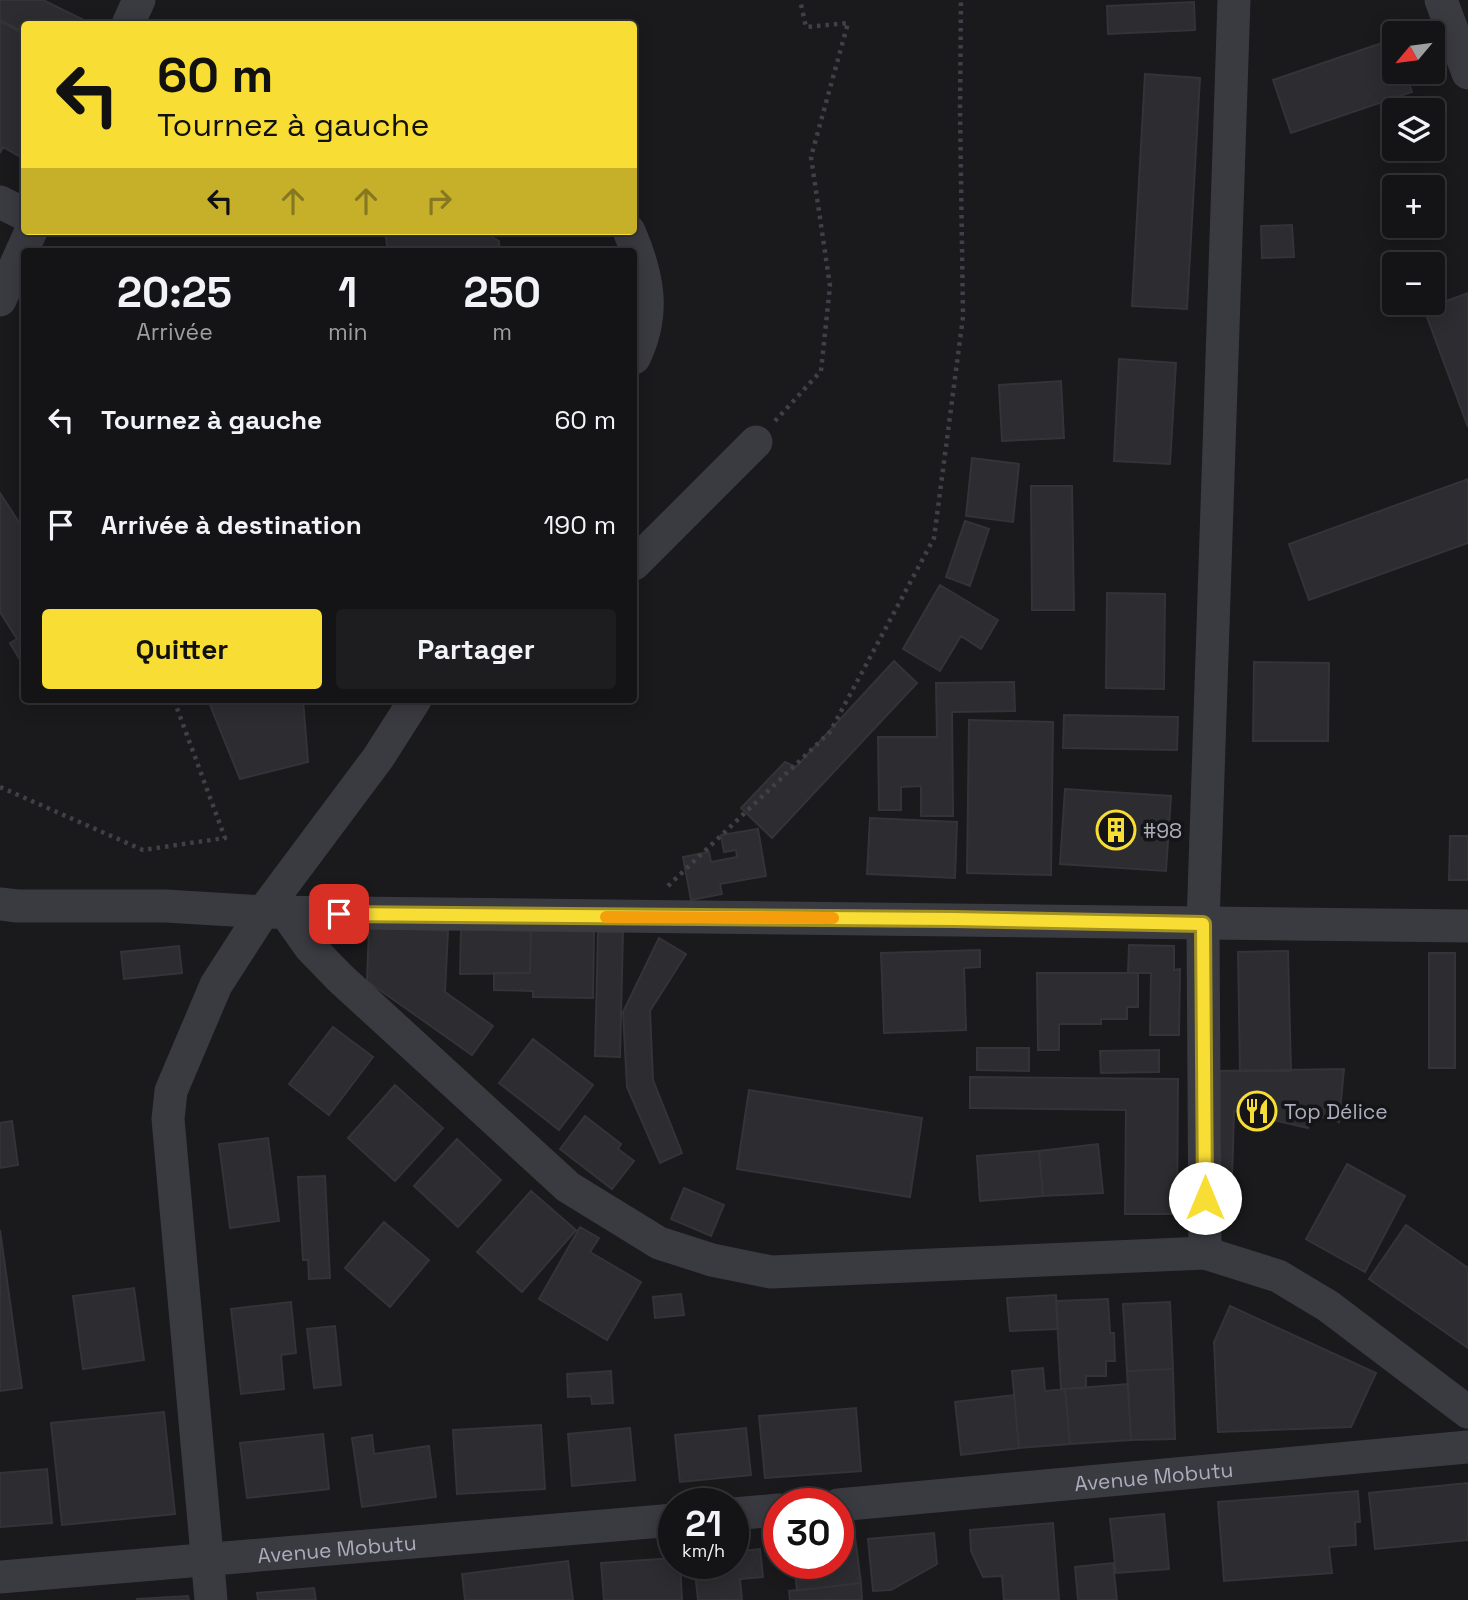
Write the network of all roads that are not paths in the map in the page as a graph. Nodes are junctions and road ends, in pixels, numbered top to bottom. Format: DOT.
graph roads {
  1 [pos="139,0"];
  2 [pos="1234,0"];
  3 [pos="1441,0"];
  4 [pos="129,21"];
  5 [pos="1468,73"];
  6 [pos="0,202"];
  7 [pos="21,212"];
  8 [pos="637,249"];
  9 [pos="21,253"];
  10 [pos="0,300"];
  11 [pos="637,352"];
  12 [pos="756,442"];
  13 [pos="637,561"];
  14 [pos="409,709"];
  15 [pos="0,904"];
  16 [pos="274,913"];
  17 [pos="1203,924"];
  18 [pos="1468,926"];
  19 [pos="1205,1253"];
  20 [pos="1468,1412"];
  21 [pos="1468,1447"];
  22 [pos="854,1504"];
  23 [pos="658,1521"];
  24 [pos="208,1558"];
  25 [pos="0,1577"];
  26 [pos="211,1600"];
  1 -- 4 [label="street"];
  2 -- 17 [label="street"];
  3 -- 5 [label="street"];
  6 -- 7 [label="street"];
  8 -- 11 [label="street"];
  9 -- 10 [label="street"];
  12 -- 13 [label="street"];
  14 -- 16 [label="street"];
  15 -- 16 [label="street"];
  16 -- 17 [label="street"];
  16 -- 19 [label="street"];
  16 -- 24 [label="street"];
  17 -- 18 [label="street"];
  17 -- 19 [label="street"];
  19 -- 20 [label="street"];
  21 -- 22 [label="street, Avenue Mobutu"];
  23 -- 24 [label="street, Avenue Mobutu"];
  24 -- 25 [label="street, Avenue Mobutu"];
  24 -- 26 [label="street"];
}
